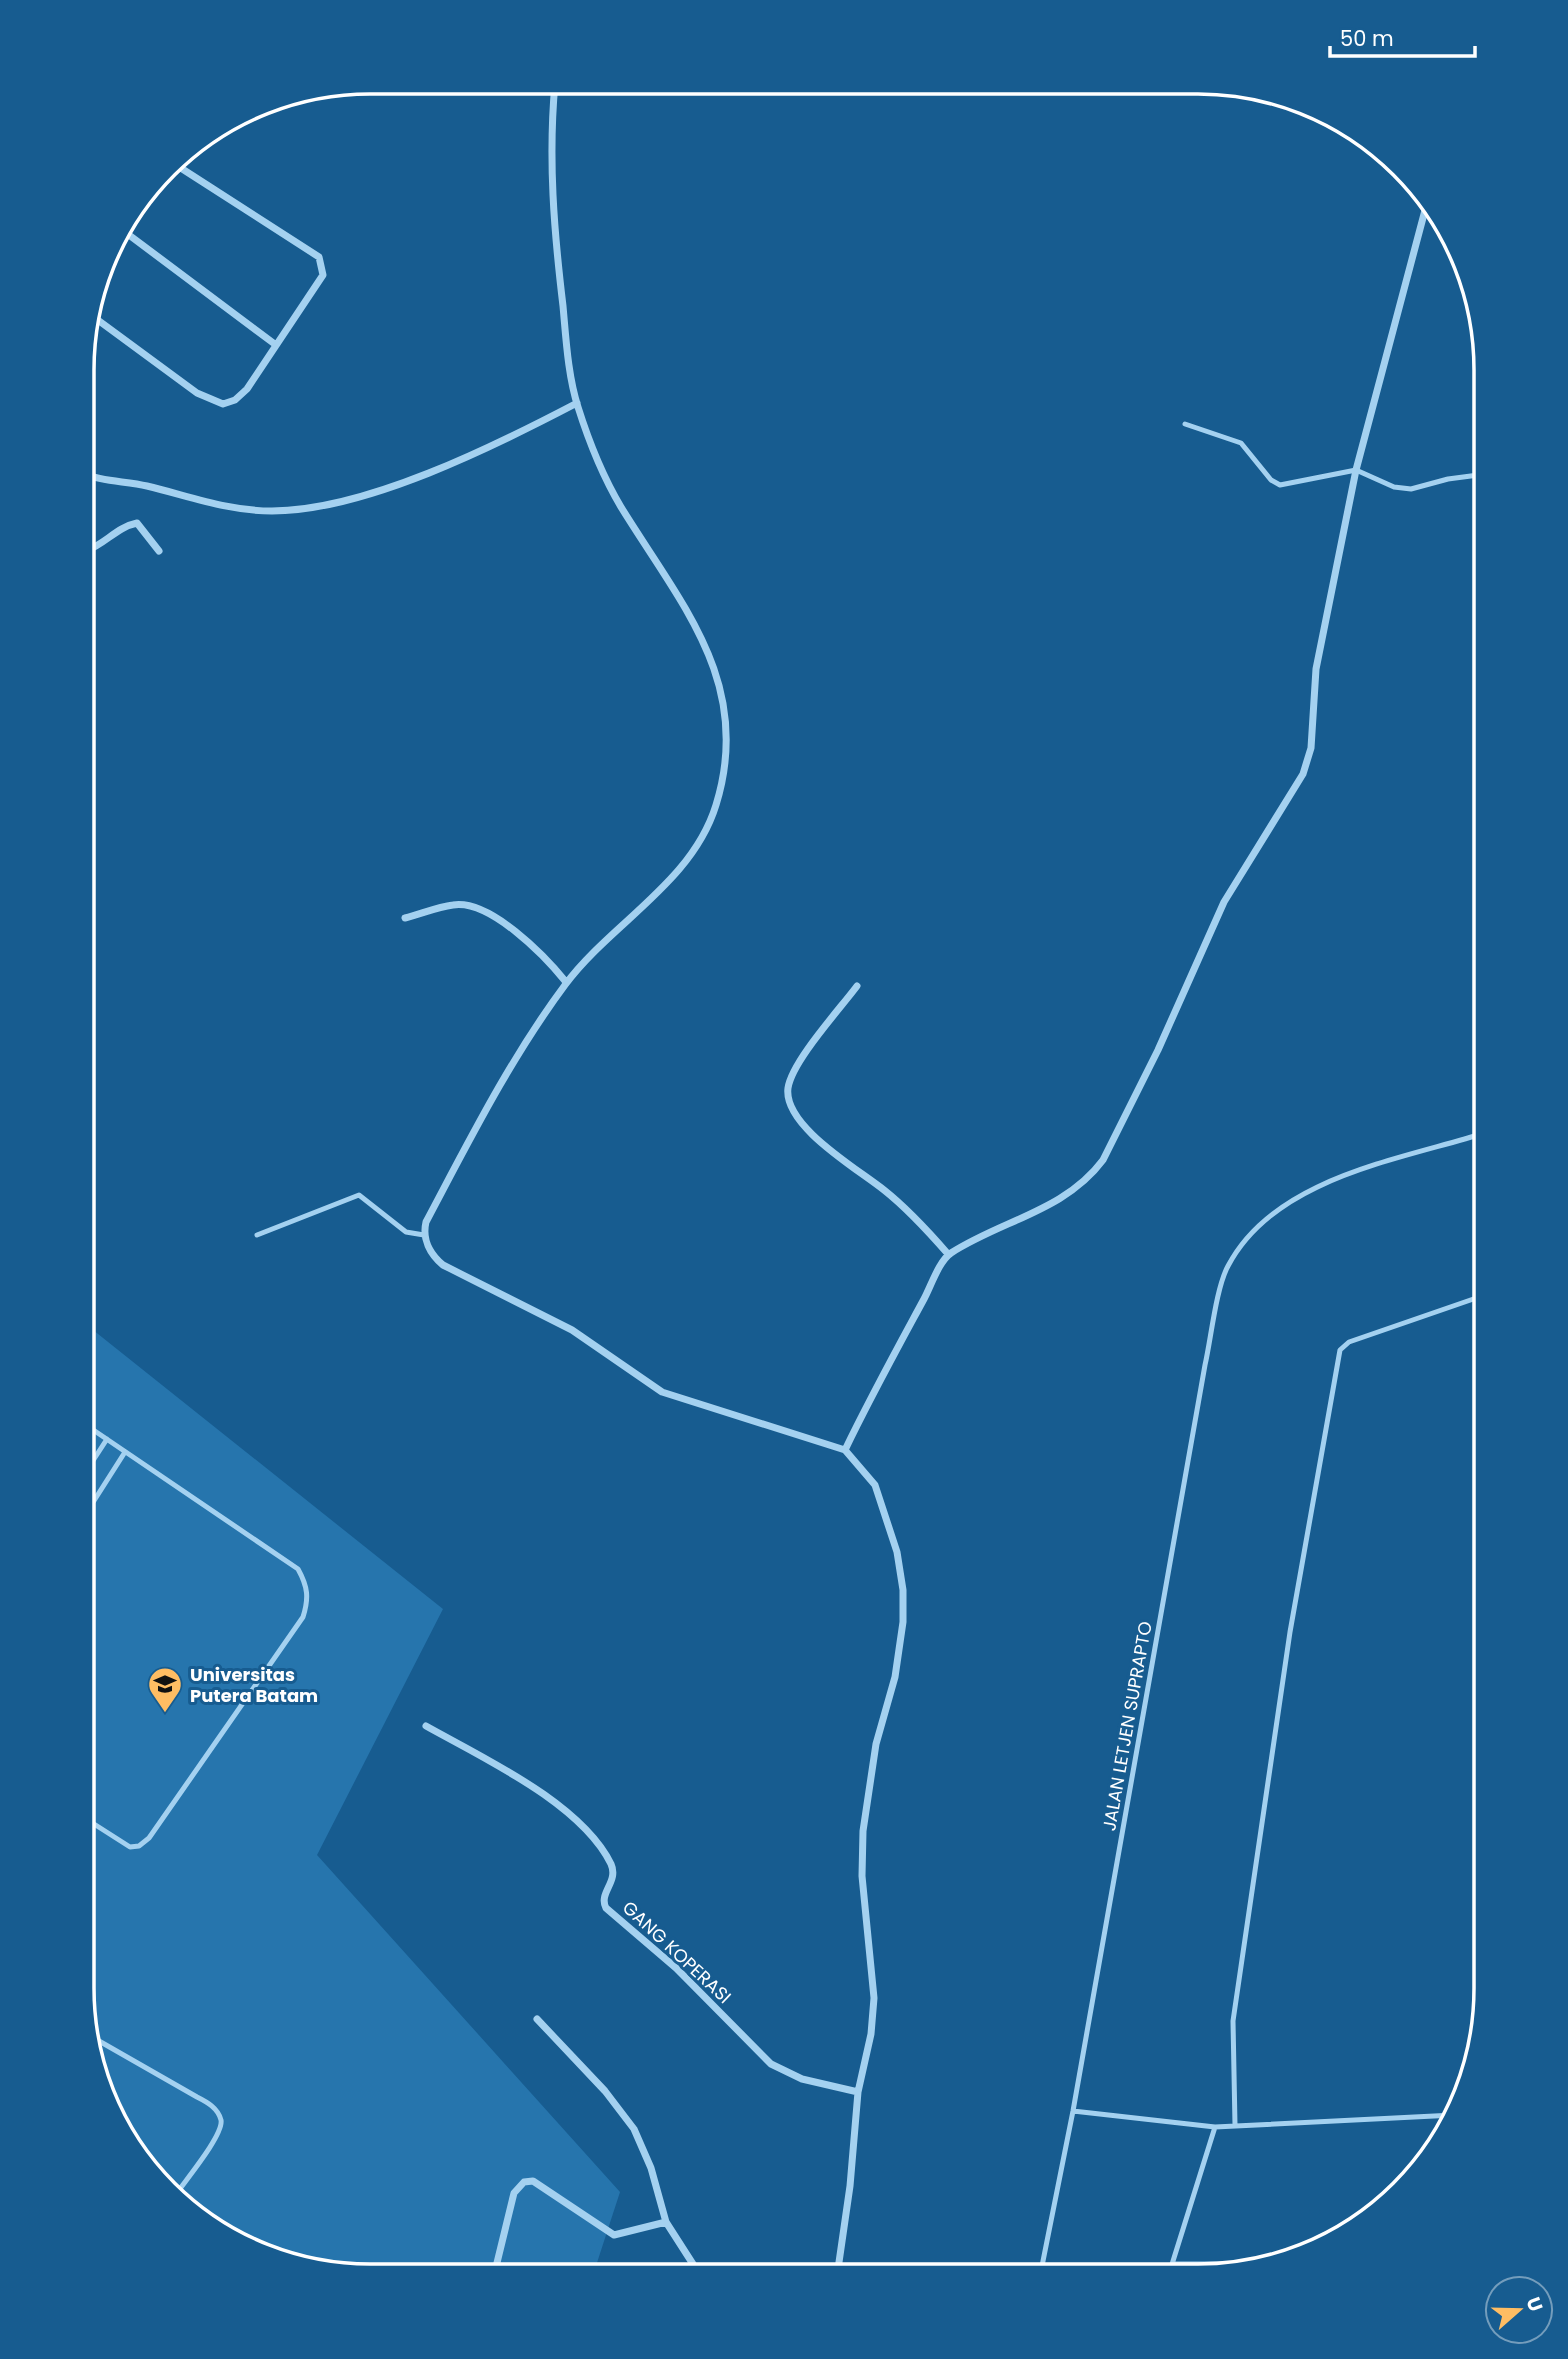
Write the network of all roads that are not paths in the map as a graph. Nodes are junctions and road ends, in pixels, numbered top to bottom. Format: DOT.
graph roads {
  1 [pos="554,94"];
  2 [pos="182,169"];
  3 [pos="1424,213"];
  4 [pos="128,237"];
  5 [pos="99,321"];
  6 [pos="276,345"];
  7 [pos="577,403"];
  8 [pos="1185,424"];
  9 [pos="1356,470"];
  10 [pos="94,476"];
  11 [pos="1474,476"];
  12 [pos="94,547"];
  13 [pos="159,551"];
  14 [pos="405,918"];
  15 [pos="566,982"];
  16 [pos="858,986"];
  17 [pos="1474,1136"];
  18 [pos="257,1235"];
  19 [pos="424,1235"];
  20 [pos="948,1254"];
  21 [pos="1474,1299"];
  22 [pos="94,1430"];
  23 [pos="107,1439"];
  24 [pos="845,1450"];
  25 [pos="125,1452"];
  26 [pos="94,1459"];
  27 [pos="94,1501"];
  28 [pos="426,1726"];
  29 [pos="94,1824"];
  30 [pos="537,2019"];
  31 [pos="100,2043"];
  32 [pos="858,2091"];
  33 [pos="1073,2111"];
  34 [pos="1443,2116"];
  35 [pos="1235,2125"];
  36 [pos="1215,2127"];
  37 [pos="180,2189"];
  38 [pos="666,2222"];
  39 [pos="497,2264"];
  40 [pos="693,2264"];
  41 [pos="839,2264"];
  42 [pos="1042,2264"];
  43 [pos="1172,2264"];
  44 [pos="1198,2264"];
  45 [pos="1198,2264"];
  46 [pos="1216,2264"];
  1 -- 7 [label="street"];
  2 -- 6 [label="street"];
  3 -- 9 [label="street"];
  4 -- 6 [label="street"];
  5 -- 6 [label="street"];
  7 -- 10 [label="street"];
  7 -- 15 [label="street"];
  8 -- 9 [label="lane"];
  9 -- 11 [label="lane"];
  9 -- 20 [label="street"];
  12 -- 13 [label="street"];
  14 -- 15 [label="street"];
  15 -- 19 [label="street"];
  16 -- 20 [label="street"];
  17 -- 33 [label="lane, JALAN LETJEN SUPRAPTO"];
  18 -- 19 [label="lane"];
  19 -- 24 [label="street"];
  20 -- 24 [label="street"];
  21 -- 35 [label="lane"];
  22 -- 23 [label="lane"];
  23 -- 25 [label="lane"];
  23 -- 26 [label="lane"];
  24 -- 32 [label="street"];
  25 -- 27 [label="lane"];
  25 -- 29 [label="lane"];
  28 -- 32 [label="street, GANG KOPERASI"];
  30 -- 38 [label="street"];
  31 -- 37 [label="lane"];
  32 -- 41 [label="street"];
  33 -- 36 [label="lane"];
  33 -- 42 [label="lane, JALAN LETJEN SUPRAPTO"];
  34 -- 35 [label="lane"];
  35 -- 36 [label="lane"];
  36 -- 43 [label="lane"];
  38 -- 39 [label="street"];
  38 -- 40 [label="street"];
  43 -- 44 [label="lane"];
  45 -- 46 [label="lane"];
}
